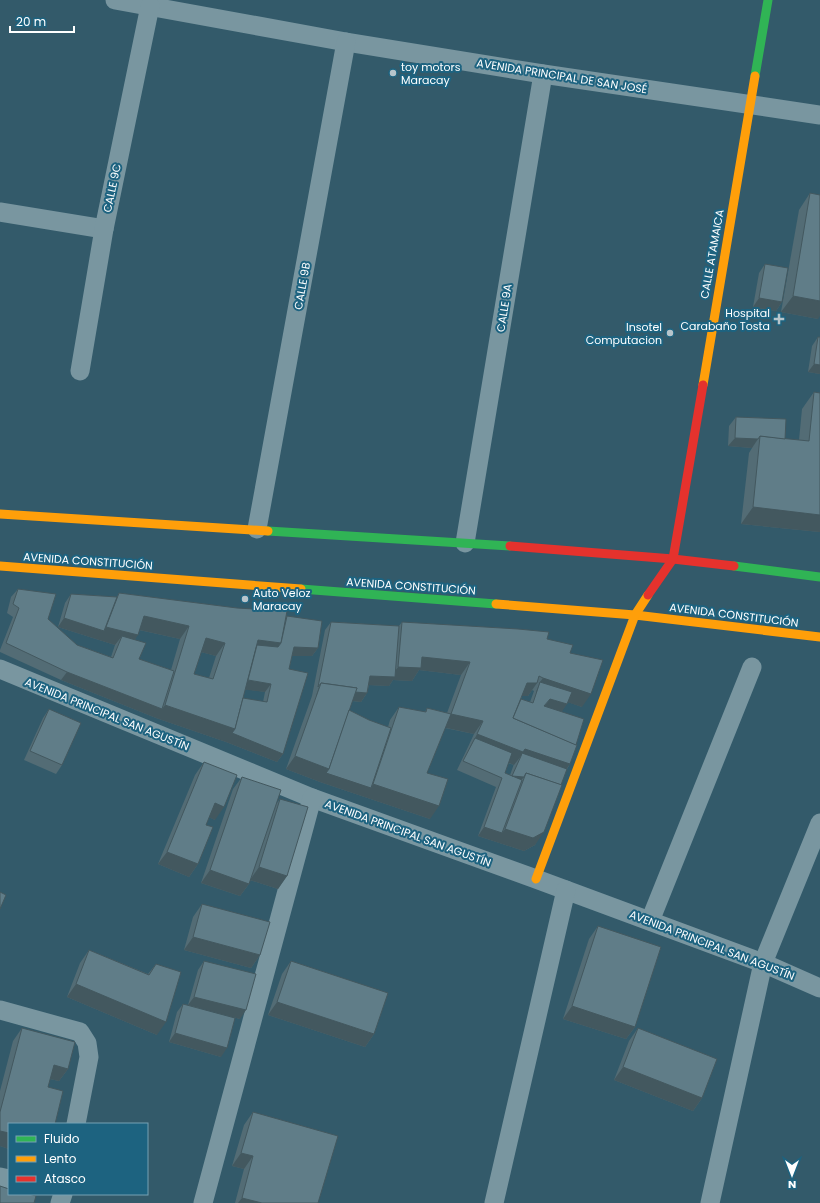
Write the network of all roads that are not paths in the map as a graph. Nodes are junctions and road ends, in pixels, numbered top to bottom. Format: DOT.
graph roads {
  1 [pos="115,0"];
  2 [pos="768,0"];
  3 [pos="150,6"];
  4 [pos="346,42"];
  5 [pos="543,74"];
  6 [pos="750,104"];
  7 [pos="820,115"];
  8 [pos="0,212"];
  9 [pos="104,229"];
  10 [pos="80,371"];
  11 [pos="0,514"];
  12 [pos="257,529"];
  13 [pos="465,542"];
  14 [pos="673,559"];
  15 [pos="0,566"];
  16 [pos="820,577"];
  17 [pos="635,615"];
  18 [pos="820,637"];
  19 [pos="752,667"];
  20 [pos="0,669"];
  21 [pos="312,798"];
  22 [pos="820,824"];
  23 [pos="536,879"];
  24 [pos="566,890"];
  25 [pos="650,921"];
  26 [pos="763,963"];
  27 [pos="820,988"];
  28 [pos="0,1010"];
  29 [pos="76,1123"];
  30 [pos="204,1203"];
  31 [pos="494,1203"];
  32 [pos="710,1203"];
  1 -- 3 [label="street, AVENIDA PRINCIPAL DE SAN JOSÉ"];
  2 -- 6 [label="street, CALLE ATAMAICA"];
  3 -- 4 [label="street, AVENIDA PRINCIPAL DE SAN JOSÉ"];
  3 -- 9 [label="street, CALLE 9C"];
  4 -- 5 [label="street, AVENIDA PRINCIPAL DE SAN JOSÉ"];
  4 -- 12 [label="street, CALLE 9B"];
  5 -- 6 [label="street, AVENIDA PRINCIPAL DE SAN JOSÉ"];
  5 -- 13 [label="street, CALLE 9A"];
  6 -- 7 [label="street, AVENIDA PRINCIPAL DE SAN JOSÉ"];
  6 -- 14 [label="street, CALLE ATAMAICA"];
  8 -- 9 [label="street"];
  9 -- 10 [label="street, CALLE 9C"];
  11 -- 12 [label="street"];
  12 -- 13 [label="street"];
  13 -- 14 [label="street"];
  14 -- 16 [label="street"];
  14 -- 17 [label="street"];
  15 -- 17 [label="street, AVENIDA CONSTITUCIÓN"];
  17 -- 18 [label="street, AVENIDA CONSTITUCIÓN"];
  17 -- 23 [label="street"];
  19 -- 25 [label="street"];
  20 -- 21 [label="street, AVENIDA PRINCIPAL SAN AGUSTÍN"];
  21 -- 23 [label="street, AVENIDA PRINCIPAL SAN AGUSTÍN"];
  21 -- 30 [label="street"];
  22 -- 26 [label="street"];
  23 -- 24 [label="street, AVENIDA PRINCIPAL SAN AGUSTÍN"];
  24 -- 25 [label="street, AVENIDA PRINCIPAL SAN AGUSTÍN"];
  24 -- 31 [label="street"];
  25 -- 26 [label="street, AVENIDA PRINCIPAL SAN AGUSTÍN"];
  26 -- 27 [label="street, AVENIDA PRINCIPAL SAN AGUSTÍN"];
  26 -- 32 [label="street"];
  28 -- 29 [label="street"];
}
